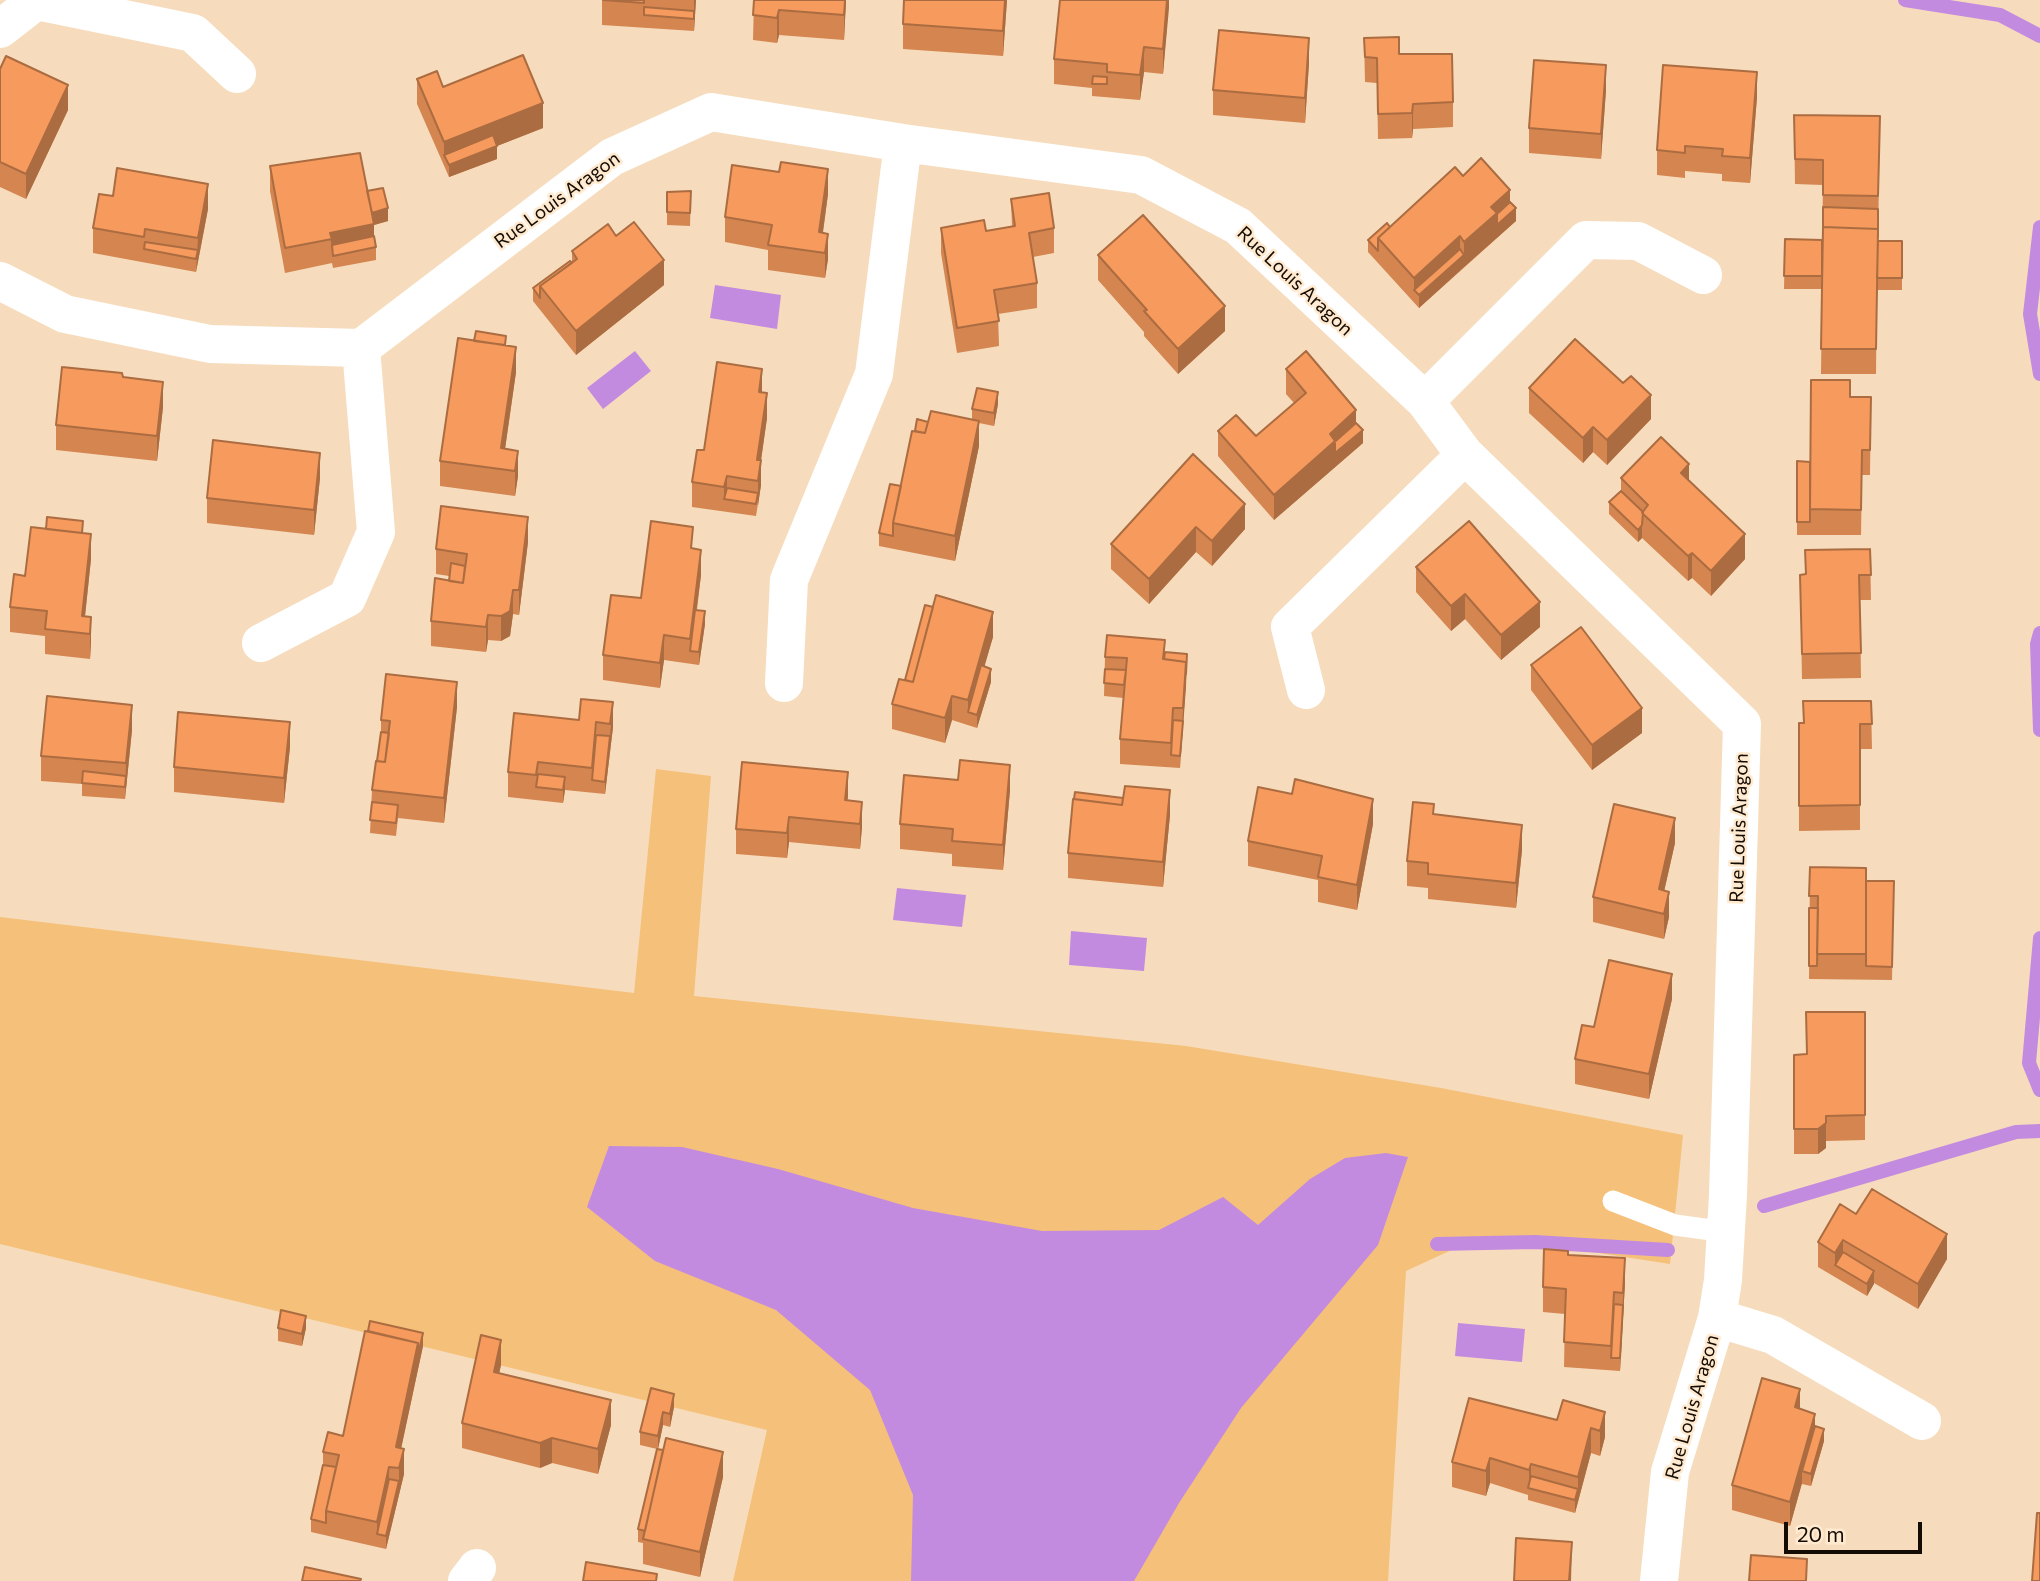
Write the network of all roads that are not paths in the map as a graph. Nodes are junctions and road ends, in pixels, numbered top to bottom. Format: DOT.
graph roads {
  1 [pos="0,29"];
  2 [pos="237,74"];
  3 [pos="903,143"];
  4 [pos="1703,275"];
  5 [pos="0,281"];
  6 [pos="361,348"];
  7 [pos="1425,401"];
  8 [pos="1465,455"];
  9 [pos="261,643"];
  10 [pos="784,683"];
  11 [pos="1306,690"];
  12 [pos="1613,1201"];
  13 [pos="1726,1232"];
  14 [pos="1717,1318"];
  15 [pos="1922,1421"];
  16 [pos="1659,1581"];
  1 -- 2 [label="street"];
  3 -- 6 [label="street, Rue Louis Aragon"];
  3 -- 7 [label="street, Rue Louis Aragon"];
  3 -- 10 [label="street"];
  4 -- 7 [label="street"];
  5 -- 6 [label="street"];
  6 -- 9 [label="street"];
  7 -- 8 [label="street, Rue Louis Aragon"];
  8 -- 11 [label="street"];
  8 -- 13 [label="street, Rue Louis Aragon"];
  12 -- 13 [label="lane"];
  13 -- 14 [label="street, Rue Louis Aragon"];
  14 -- 15 [label="street, Rue Louis Aragon"];
  14 -- 16 [label="street, Rue Louis Aragon"];
}
